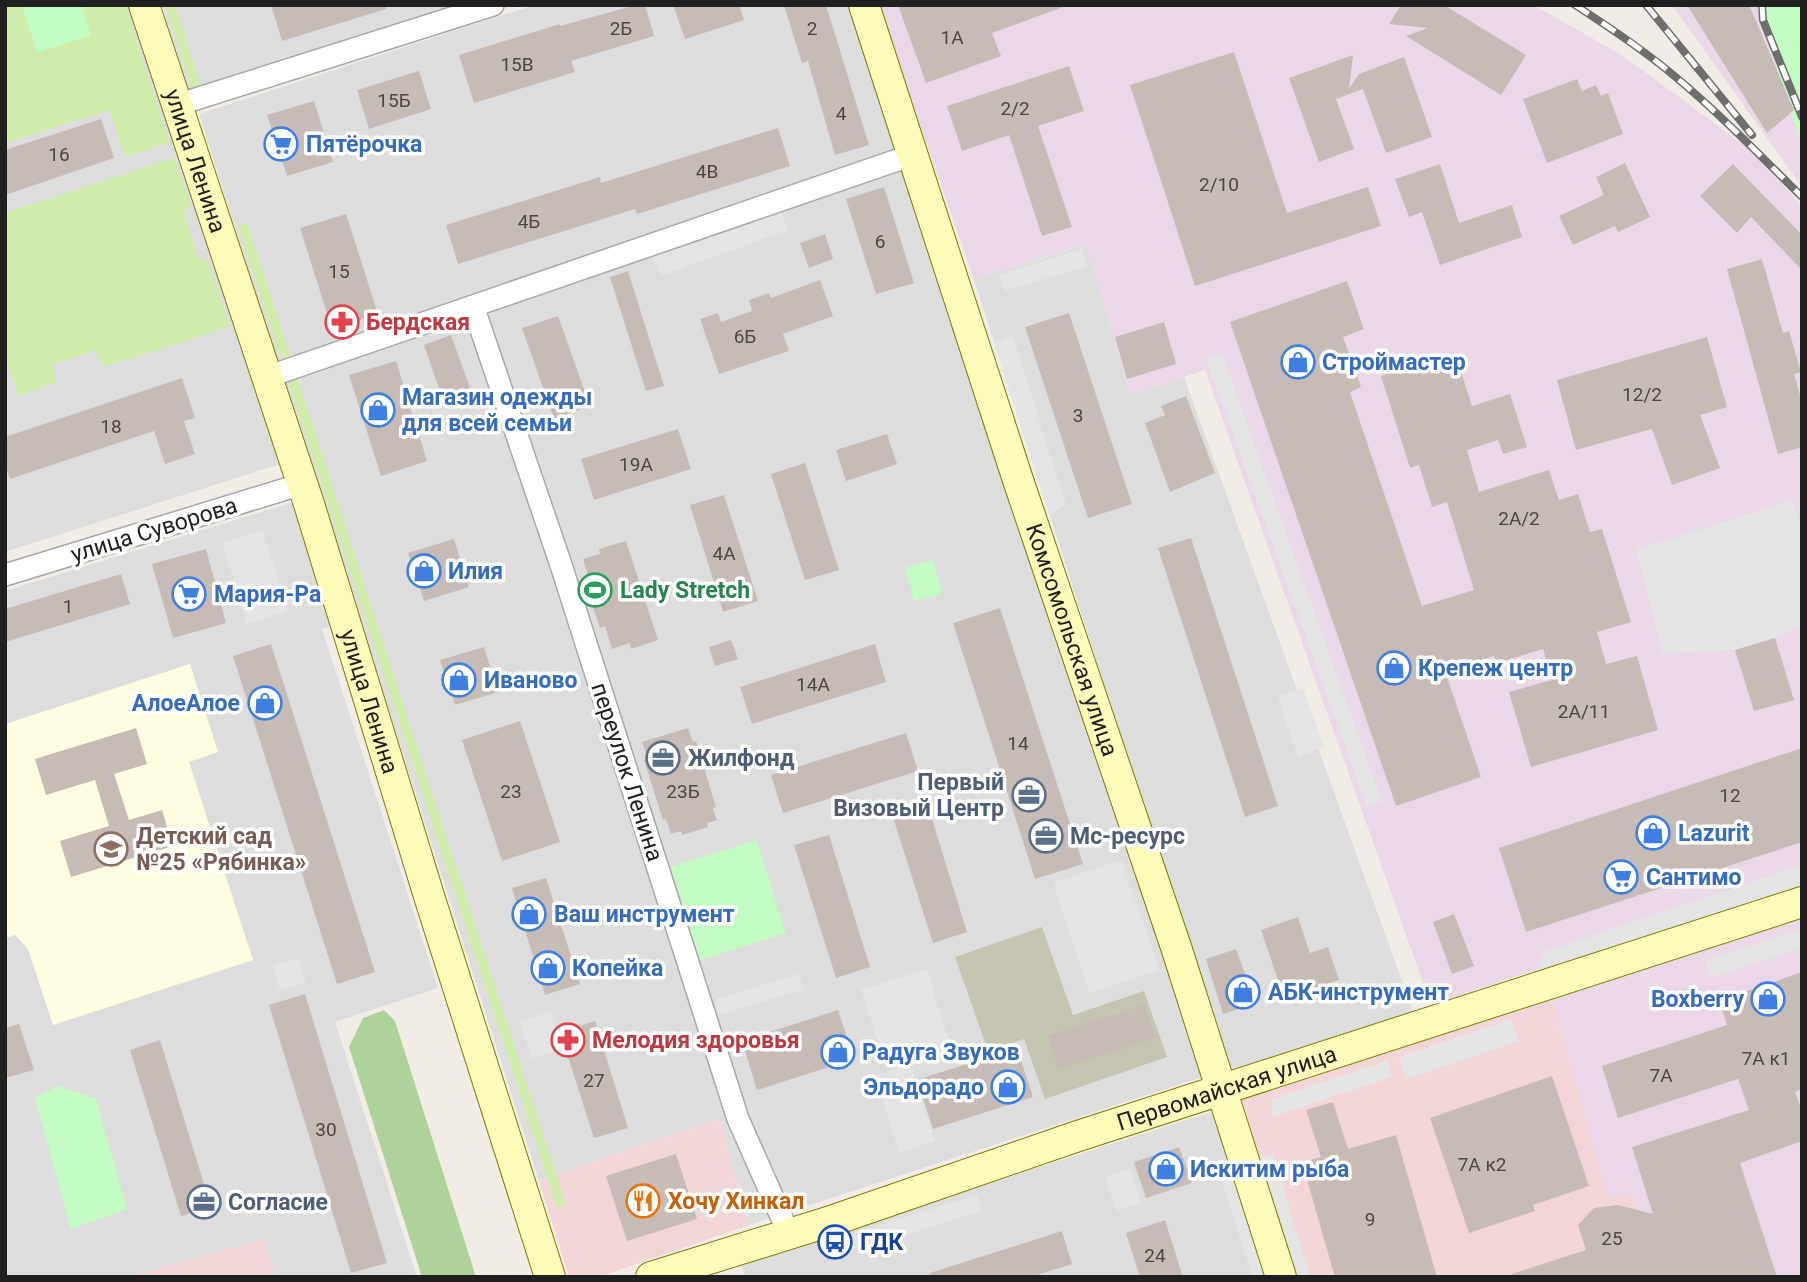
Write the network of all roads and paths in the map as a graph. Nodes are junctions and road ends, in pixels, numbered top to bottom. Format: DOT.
graph roads {
  1 [pos="144,5"];
  2 [pos="493,5"];
  3 [pos="864,5"];
  4 [pos="177,105"];
  5 [pos="912,155"];
  6 [pos="473,306"];
  7 [pos="267,377"];
  8 [pos="302,484"];
  9 [pos="5,575"];
  10 [pos="1802,902"];
  11 [pos="1221,1090"];
  12 [pos="789,1234"];
  13 [pos="550,1277"];
  14 [pos="651,1277"];
  15 [pos="1281,1277"];
  1 -- 4 [label="main road, улица Ленина"];
  2 -- 4 [label="street"];
  3 -- 5 [label="main road, Комсомольская улица"];
  4 -- 7 [label="main road, улица Ленина"];
  5 -- 6 [label="street"];
  5 -- 11 [label="main road, Комсомольская улица"];
  6 -- 7 [label="street"];
  6 -- 12 [label="street, переулок Ленина"];
  7 -- 8 [label="main road, улица Ленина"];
  8 -- 9 [label="street, улица Суворова"];
  8 -- 13 [label="main road, улица Ленина"];
  10 -- 11 [label="main road, Первомайская улица"];
  11 -- 12 [label="main road, Первомайская улица"];
  11 -- 15 [label="main road, Комсомольская улица"];
  12 -- 14 [label="main road, Первомайская улица"];
}
